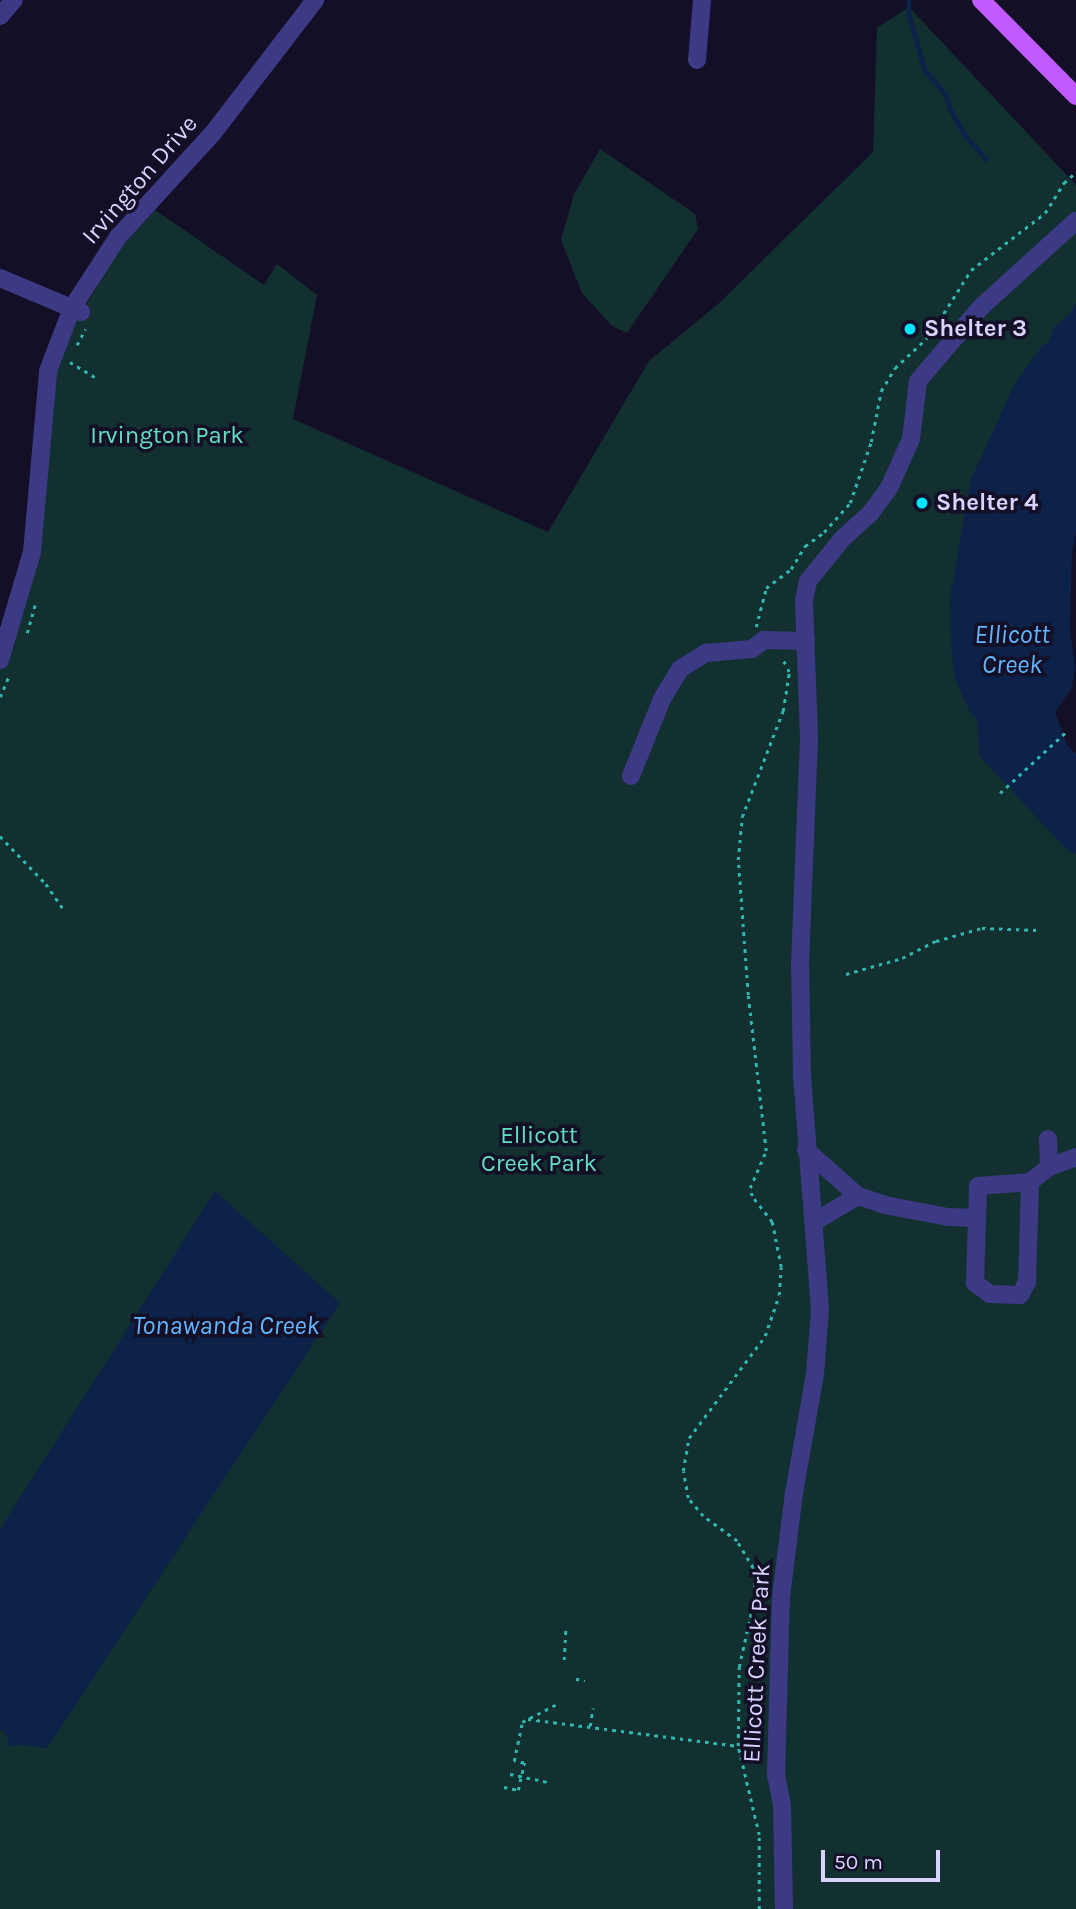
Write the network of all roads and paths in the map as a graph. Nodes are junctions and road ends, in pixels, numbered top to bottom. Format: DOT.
graph roads {
  1 [pos="14,0"];
  2 [pos="315,0"];
  3 [pos="702,0"];
  4 [pos="981,0"];
  5 [pos="0,16"];
  6 [pos="697,60"];
  7 [pos="1076,96"];
  8 [pos="1076,221"];
  9 [pos="0,278"];
  10 [pos="80,315"];
  11 [pos="70,362"];
  12 [pos="66,371"];
  13 [pos="97,378"];
  14 [pos="38,596"];
  15 [pos="26,634"];
  16 [pos="806,641"];
  17 [pos="6,664"];
  18 [pos="0,697"];
  19 [pos="1067,732"];
  20 [pos="631,776"];
  21 [pos="1000,793"];
  22 [pos="0,836"];
  23 [pos="64,910"];
  24 [pos="1038,930"];
  25 [pos="846,974"];
  26 [pos="1048,1139"];
  27 [pos="806,1150"];
  28 [pos="1076,1157"];
  29 [pos="1049,1167"];
  30 [pos="1030,1182"];
  31 [pos="858,1196"];
  32 [pos="977,1218"];
  33 [pos="814,1222"];
  34 [pos="566,1626"];
  35 [pos="564,1660"];
  36 [pos="576,1679"];
  37 [pos="585,1680"];
  38 [pos="559,1703"];
  39 [pos="593,1709"];
  40 [pos="528,1719"];
  41 [pos="590,1727"];
  42 [pos="738,1746"];
  43 [pos="510,1774"];
  44 [pos="522,1776"];
  45 [pos="548,1782"];
  46 [pos="504,1787"];
  47 [pos="784,1909"];
  1 -- 5 [label="street"];
  2 -- 10 [label="street, Irvington Drive"];
  3 -- 6 [label="street"];
  4 -- 7 [label="main road"];
  8 -- 16 [label="street, Ellicott Creek Park"];
  9 -- 10 [label="street"];
  10 -- 11 [label="path"];
  10 -- 17 [label="street, Irvington Drive"];
  11 -- 12 [label="path"];
  11 -- 13 [label="path"];
  14 -- 15 [label="path"];
  16 -- 20 [label="street"];
  16 -- 27 [label="street, Ellicott Creek Park"];
  17 -- 18 [label="path"];
  19 -- 21 [label="path"];
  22 -- 23 [label="path"];
  24 -- 25 [label="path"];
  26 -- 29 [label="street"];
  27 -- 31 [label="street"];
  27 -- 33 [label="street, Ellicott Creek Park"];
  28 -- 29 [label="street"];
  29 -- 30 [label="street"];
  30 -- 32 [label="street"];
  30 -- 32 [label="street"];
  31 -- 32 [label="street"];
  31 -- 33 [label="street"];
  33 -- 47 [label="street, Ellicott Creek Park"];
  34 -- 35 [label="path"];
  36 -- 37 [label="path"];
  38 -- 40 [label="path"];
  39 -- 41 [label="path"];
  40 -- 41 [label="path"];
  40 -- 44 [label="path"];
  41 -- 42 [label="path"];
  43 -- 44 [label="path"];
  44 -- 45 [label="path"];
  44 -- 46 [label="path"];
}
